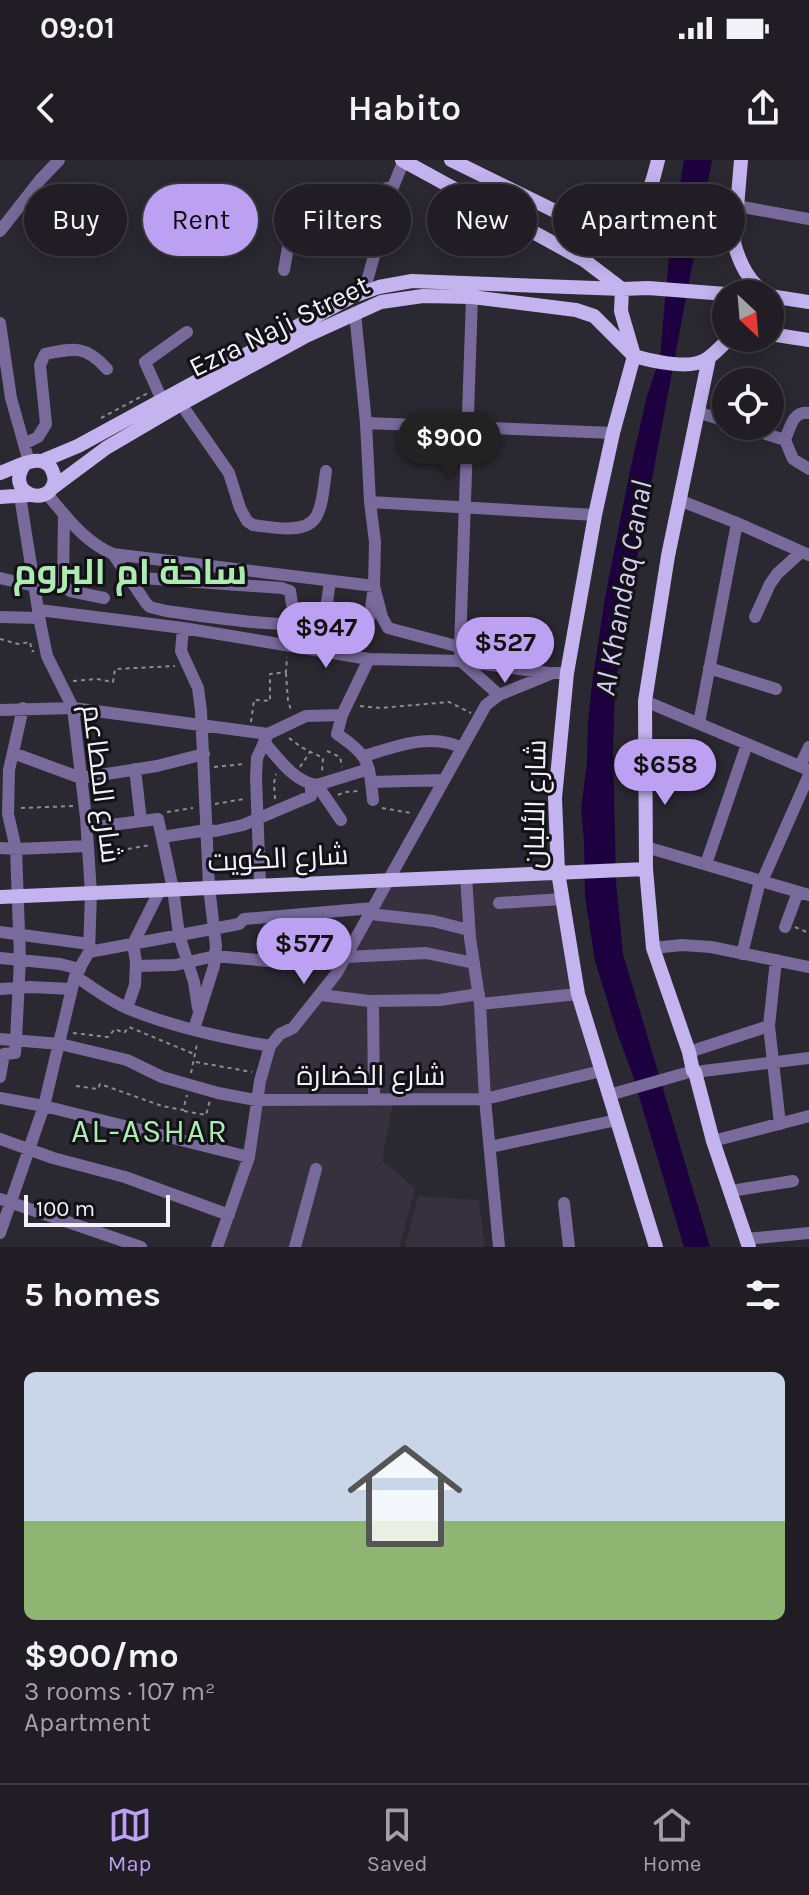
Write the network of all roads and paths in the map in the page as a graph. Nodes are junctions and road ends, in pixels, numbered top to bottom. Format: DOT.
graph roads {
  1 [pos="59,160"];
  2 [pos="403,160"];
  3 [pos="451,160"];
  4 [pos="658,160"];
  5 [pos="741,160"];
  6 [pos="394,184"];
  7 [pos="652,184"];
  8 [pos="739,184"];
  9 [pos="745,207"];
  10 [pos="553,210"];
  11 [pos="809,219"];
  12 [pos="0,231"];
  13 [pos="286,256"];
  14 [pos="374,256"];
  15 [pos="738,256"];
  16 [pos="284,270"];
  17 [pos="751,280"];
  18 [pos="622,289"];
  19 [pos="364,292"];
  20 [pos="712,293"];
  21 [pos="472,297"];
  22 [pos="784,298"];
  23 [pos="809,302"];
  24 [pos="355,313"];
  25 [pos="0,323"];
  26 [pos="187,332"];
  27 [pos="784,336"];
  28 [pos="809,340"];
  29 [pos="715,352"];
  30 [pos="634,356"];
  31 [pos="709,358"];
  32 [pos="107,369"];
  33 [pos="156,396"];
  34 [pos="181,404"];
  35 [pos="697,412"];
  36 [pos="809,413"];
  37 [pos="712,417"];
  38 [pos="101,418"];
  39 [pos="366,423"];
  40 [pos="468,427"];
  41 [pos="613,433"];
  42 [pos="785,440"];
  43 [pos="24,444"];
  44 [pos="32,463"];
  45 [pos="809,469"];
  46 [pos="326,471"];
  47 [pos="0,473"];
  48 [pos="48,491"];
  49 [pos="25,496"];
  50 [pos="0,497"];
  51 [pos="679,500"];
  52 [pos="370,502"];
  53 [pos="466,507"];
  54 [pos="64,514"];
  55 [pos="595,515"];
  56 [pos="737,523"];
  57 [pos="113,554"];
  58 [pos="805,554"];
  59 [pos="128,577"];
  60 [pos="0,578"];
  61 [pos="330,581"];
  62 [pos="35,586"];
  63 [pos="374,586"];
  64 [pos="104,598"];
  65 [pos="39,614"];
  66 [pos="0,617"];
  67 [pos="755,617"];
  68 [pos="295,624"];
  69 [pos="183,628"];
  70 [pos="0,639"];
  71 [pos="287,645"];
  72 [pos="460,647"];
  73 [pos="46,649"];
  74 [pos="353,656"];
  75 [pos="369,659"];
  76 [pos="461,661"];
  77 [pos="188,665"];
  78 [pos="709,668"];
  79 [pos="286,672"];
  80 [pos="560,673"];
  81 [pos="61,683"];
  82 [pos="776,689"];
  83 [pos="499,695"];
  84 [pos="645,701"];
  85 [pos="23,708"];
  86 [pos="73,708"];
  87 [pos="0,710"];
  88 [pos="345,710"];
  89 [pos="480,717"];
  90 [pos="294,721"];
  91 [pos="699,723"];
  92 [pos="202,725"];
  93 [pos="281,727"];
  94 [pos="250,731"];
  95 [pos="337,734"];
  96 [pos="266,738"];
  97 [pos="747,744"];
  98 [pos="809,747"];
  99 [pos="462,748"];
  100 [pos="13,753"];
  101 [pos="204,754"];
  102 [pos="364,756"];
  103 [pos="323,758"];
  104 [pos="257,763"];
  105 [pos="204,768"];
  106 [pos="135,769"];
  107 [pos="806,770"];
  108 [pos="81,778"];
  109 [pos="444,780"];
  110 [pos="372,786"];
  111 [pos="318,790"];
  112 [pos="85,805"];
  113 [pos="8,809"];
  114 [pos="424,815"];
  115 [pos="258,818"];
  116 [pos="341,820"];
  117 [pos="141,821"];
  118 [pos="87,828"];
  119 [pos="207,830"];
  120 [pos="163,840"];
  121 [pos="88,846"];
  122 [pos="646,847"];
  123 [pos="0,848"];
  124 [pos="16,849"];
  125 [pos="128,849"];
  126 [pos="706,864"];
  127 [pos="640,869"];
  128 [pos="563,872"];
  129 [pos="466,876"];
  130 [pos="388,879"];
  131 [pos="761,881"];
  132 [pos="260,885"];
  133 [pos="209,887"];
  134 [pos="167,889"];
  135 [pos="91,893"];
  136 [pos="804,894"];
  137 [pos="18,896"];
  138 [pos="0,897"];
  139 [pos="562,899"];
  140 [pos="499,903"];
  141 [pos="371,911"];
  142 [pos="292,915"];
  143 [pos="786,926"];
  144 [pos="214,929"];
  145 [pos="469,930"];
  146 [pos="0,932"];
  147 [pos="809,933"];
  148 [pos="19,934"];
  149 [pos="179,935"];
  150 [pos="133,944"];
  151 [pos="89,948"];
  152 [pos="653,948"];
  153 [pos="742,954"];
  154 [pos="215,956"];
  155 [pos="346,957"];
  156 [pos="0,958"];
  157 [pos="20,959"];
  158 [pos="776,960"];
  159 [pos="187,963"];
  160 [pos="474,963"];
  161 [pos="136,966"];
  162 [pos="809,967"];
  163 [pos="75,978"];
  164 [pos="17,988"];
  165 [pos="0,989"];
  166 [pos="578,994"];
  167 [pos="321,995"];
  168 [pos="480,999"];
  169 [pos="373,1001"];
  170 [pos="127,1008"];
  171 [pos="198,1015"];
  172 [pos="769,1026"];
  173 [pos="197,1030"];
  174 [pos="61,1038"];
  175 [pos="0,1039"];
  176 [pos="16,1040"];
  177 [pos="270,1046"];
  178 [pos="689,1052"];
  179 [pos="195,1055"];
  180 [pos="809,1058"];
  181 [pos="194,1062"];
  182 [pos="774,1063"];
  183 [pos="601,1071"];
  184 [pos="694,1072"];
  185 [pos="261,1074"];
  186 [pos="0,1077"];
  187 [pos="189,1085"];
  188 [pos="76,1086"];
  189 [pos="212,1091"];
  190 [pos="609,1095"];
  191 [pos="0,1098"];
  192 [pos="374,1099"];
  193 [pos="485,1099"];
  194 [pos="256,1100"];
  195 [pos="44,1106"];
  196 [pos="183,1110"];
  197 [pos="809,1116"];
  198 [pos="617,1120"];
  199 [pos="780,1124"];
  200 [pos="0,1139"];
  201 [pos="713,1141"];
  202 [pos="490,1147"];
  203 [pos="30,1148"];
  204 [pos="249,1157"];
  205 [pos="316,1169"];
  206 [pos="793,1181"];
  207 [pos="731,1191"];
  208 [pos="6,1201"];
  209 [pos="564,1203"];
  210 [pos="229,1215"];
  211 [pos="0,1233"];
  212 [pos="809,1233"];
  213 [pos="748,1243"];
  214 [pos="141,1247"];
  215 [pos="217,1247"];
  216 [pos="295,1247"];
  217 [pos="499,1247"];
  218 [pos="569,1247"];
  219 [pos="656,1247"];
  1 -- 12 [label="street"];
  2 -- 6 [label="street"];
  2 -- 18 [label="main road"];
  3 -- 10 [label="main road"];
  4 -- 7 [label="main road"];
  5 -- 8 [label="main road"];
  9 -- 11 [label="street"];
  13 -- 16 [label="street"];
  14 -- 19 [label="street"];
  15 -- 17 [label="main road"];
  18 -- 19 [label="main road, Ezra Naji Street"];
  18 -- 20 [label="main road, Ezra Naji Street"];
  18 -- 30 [label="main road"];
  19 -- 33 [label="main road, Ezra Naji Street"];
  21 -- 24 [label="main road, Ezra Naji Street"];
  21 -- 30 [label="main road, Ezra Naji Street"];
  21 -- 40 [label="street"];
  22 -- 23 [label="main road"];
  24 -- 34 [label="main road, Ezra Naji Street"];
  24 -- 39 [label="street"];
  25 -- 43 [label="street"];
  26 -- 33 [label="street"];
  27 -- 28 [label="main road"];
  29 -- 31 [label="main road"];
  30 -- 31 [label="main road"];
  30 -- 41 [label="main road, شارع الألبان"];
  31 -- 35 [label="main road"];
  32 -- 43 [label="street"];
  33 -- 38 [label="path"];
  33 -- 44 [label="main road, Ezra Naji Street"];
  34 -- 46 [label="street"];
  34 -- 48 [label="main road, Ezra Naji Street"];
  35 -- 37 [label="street"];
  35 -- 51 [label="main road"];
  36 -- 42 [label="street"];
  39 -- 40 [label="street"];
  39 -- 52 [label="street"];
  40 -- 41 [label="street"];
  40 -- 53 [label="street"];
  41 -- 55 [label="main road, شارع الألبان"];
  42 -- 45 [label="street"];
  43 -- 44 [label="street"];
  44 -- 47 [label="main road, Ezra Naji Street"];
  44 -- 48 [label="main road"];
  44 -- 49 [label="main road"];
  48 -- 49 [label="main road"];
  48 -- 54 [label="street"];
  49 -- 50 [label="main road"];
  49 -- 62 [label="street, شارع المطاعم"];
  51 -- 56 [label="street"];
  51 -- 84 [label="main road"];
  52 -- 53 [label="street"];
  52 -- 63 [label="street"];
  53 -- 55 [label="street"];
  53 -- 72 [label="street"];
  54 -- 57 [label="street"];
  54 -- 64 [label="street"];
  55 -- 80 [label="main road, شارع الألبان"];
  56 -- 58 [label="street"];
  56 -- 78 [label="street"];
  57 -- 59 [label="street"];
  57 -- 61 [label="street"];
  58 -- 67 [label="street"];
  59 -- 68 [label="street"];
  59 -- 68 [label="street"];
  60 -- 62 [label="street"];
  61 -- 63 [label="street"];
  61 -- 68 [label="street"];
  62 -- 65 [label="street, شارع المطاعم"];
  63 -- 72 [label="street"];
  63 -- 74 [label="street"];
  65 -- 66 [label="street"];
  65 -- 69 [label="street"];
  65 -- 73 [label="street, شارع المطاعم"];
  69 -- 71 [label="street"];
  69 -- 77 [label="street"];
  70 -- 73 [label="path"];
  71 -- 74 [label="street"];
  71 -- 79 [label="path"];
  72 -- 76 [label="street"];
  73 -- 81 [label="street, شارع المطاعم"];
  74 -- 75 [label="street"];
  75 -- 76 [label="street"];
  75 -- 88 [label="street"];
  76 -- 80 [label="street"];
  76 -- 83 [label="street"];
  77 -- 81 [label="path"];
  77 -- 92 [label="street"];
  78 -- 82 [label="street"];
  78 -- 91 [label="street"];
  79 -- 90 [label="path"];
  79 -- 94 [label="path"];
  80 -- 83 [label="street"];
  80 -- 128 [label="main road, شارع الألبان"];
  81 -- 86 [label="street, شارع المطاعم"];
  83 -- 89 [label="street"];
  84 -- 91 [label="street"];
  84 -- 122 [label="main road"];
  85 -- 86 [label="street"];
  85 -- 87 [label="street"];
  85 -- 100 [label="street"];
  86 -- 92 [label="street"];
  86 -- 108 [label="street, شارع المطاعم"];
  88 -- 89 [label="path"];
  88 -- 90 [label="street"];
  88 -- 95 [label="street"];
  89 -- 99 [label="street"];
  90 -- 93 [label="street"];
  91 -- 97 [label="street"];
  92 -- 94 [label="street"];
  92 -- 101 [label="street"];
  93 -- 96 [label="street"];
  93 -- 103 [label="path"];
  94 -- 96 [label="street"];
  95 -- 102 [label="street"];
  95 -- 103 [label="path"];
  96 -- 104 [label="street"];
  96 -- 111 [label="street"];
  97 -- 107 [label="street"];
  97 -- 126 [label="street"];
  98 -- 107 [label="street"];
  99 -- 102 [label="street"];
  99 -- 109 [label="street"];
  100 -- 108 [label="street"];
  100 -- 113 [label="street"];
  101 -- 105 [label="street"];
  101 -- 106 [label="street"];
  102 -- 110 [label="street"];
  103 -- 111 [label="path"];
  104 -- 105 [label="path"];
  104 -- 115 [label="street"];
  105 -- 119 [label="street"];
  106 -- 108 [label="street"];
  106 -- 117 [label="street"];
  107 -- 131 [label="street"];
  108 -- 112 [label="street, شارع المطاعم"];
  109 -- 110 [label="street"];
  109 -- 114 [label="street"];
  110 -- 111 [label="street"];
  110 -- 111 [label="path"];
  110 -- 114 [label="path"];
  111 -- 115 [label="street"];
  111 -- 116 [label="street"];
  112 -- 113 [label="path"];
  112 -- 118 [label="street, شارع المطاعم"];
  113 -- 124 [label="street"];
  114 -- 130 [label="street"];
  115 -- 119 [label="street"];
  115 -- 132 [label="street"];
  117 -- 118 [label="street"];
  117 -- 120 [label="street"];
  118 -- 121 [label="street, شارع المطاعم"];
  119 -- 120 [label="street"];
  119 -- 133 [label="street"];
  120 -- 125 [label="path"];
  120 -- 134 [label="street"];
  121 -- 124 [label="street"];
  121 -- 135 [label="street, شارع المطاعم"];
  122 -- 126 [label="street"];
  122 -- 127 [label="main road"];
  123 -- 124 [label="street"];
  124 -- 137 [label="street"];
  126 -- 131 [label="street"];
  127 -- 128 [label="main road, شارع الكويت"];
  127 -- 152 [label="main road"];
  128 -- 129 [label="main road, شارع الكويت"];
  128 -- 139 [label="main road, شارع الألبان"];
  129 -- 130 [label="main road, شارع الكويت"];
  129 -- 145 [label="street"];
  130 -- 132 [label="main road, شارع الكويت"];
  130 -- 141 [label="street"];
  131 -- 136 [label="street"];
  131 -- 153 [label="street"];
  132 -- 133 [label="main road, شارع الكويت"];
  133 -- 134 [label="main road, شارع الكويت"];
  133 -- 144 [label="street"];
  134 -- 135 [label="main road, شارع الكويت"];
  134 -- 149 [label="street"];
  134 -- 150 [label="street"];
  135 -- 137 [label="main road, شارع الكويت"];
  135 -- 151 [label="street, شارع المطاعم"];
  136 -- 143 [label="street"];
  137 -- 138 [label="main road, شارع الكويت"];
  137 -- 148 [label="street"];
  139 -- 140 [label="street"];
  139 -- 166 [label="main road, شارع الألبان"];
  141 -- 142 [label="street"];
  141 -- 145 [label="street"];
  141 -- 155 [label="street"];
  142 -- 144 [label="street"];
  142 -- 154 [label="street"];
  143 -- 147 [label="path"];
  144 -- 149 [label="street"];
  144 -- 154 [label="street"];
  145 -- 160 [label="street"];
  146 -- 148 [label="street"];
  148 -- 151 [label="street"];
  148 -- 157 [label="street"];
  149 -- 150 [label="street"];
  149 -- 159 [label="street"];
  150 -- 151 [label="street"];
  150 -- 161 [label="street"];
  151 -- 163 [label="street"];
  152 -- 153 [label="street"];
  152 -- 178 [label="main road"];
  153 -- 158 [label="street"];
  154 -- 159 [label="street"];
  154 -- 171 [label="street"];
  155 -- 160 [label="street"];
  155 -- 167 [label="street"];
  156 -- 157 [label="street"];
  157 -- 163 [label="street"];
  157 -- 164 [label="street"];
  158 -- 162 [label="street"];
  158 -- 172 [label="street"];
  159 -- 161 [label="street"];
  159 -- 171 [label="street"];
  160 -- 168 [label="street"];
  161 -- 170 [label="street"];
  163 -- 164 [label="street"];
  163 -- 170 [label="street"];
  163 -- 174 [label="street"];
  164 -- 165 [label="street"];
  164 -- 176 [label="street"];
  166 -- 168 [label="street"];
  166 -- 183 [label="main road, شارع الألبان"];
  167 -- 169 [label="street"];
  167 -- 177 [label="street"];
  168 -- 169 [label="street"];
  168 -- 193 [label="street"];
  169 -- 192 [label="street"];
  170 -- 173 [label="street"];
  171 -- 173 [label="street"];
  172 -- 178 [label="street"];
  172 -- 182 [label="street"];
  173 -- 177 [label="street"];
  173 -- 179 [label="path"];
  174 -- 176 [label="street, شارع الخضارة"];
  174 -- 179 [label="path"];
  174 -- 187 [label="street, شارع الخضارة"];
  174 -- 195 [label="street"];
  175 -- 176 [label="street, شارع الخضارة"];
  176 -- 186 [label="street"];
  177 -- 185 [label="street"];
  178 -- 184 [label="main road"];
  179 -- 181 [label="path"];
  180 -- 182 [label="street"];
  181 -- 185 [label="path"];
  181 -- 187 [label="path"];
  182 -- 184 [label="street"];
  182 -- 199 [label="street"];
  183 -- 190 [label="main road, شارع الألبان"];
  183 -- 193 [label="street, شارع الخضارة"];
  184 -- 190 [label="street"];
  184 -- 201 [label="main road"];
  185 -- 194 [label="street"];
  187 -- 189 [label="street, شارع الخضارة"];
  187 -- 196 [label="path"];
  188 -- 196 [label="path"];
  189 -- 194 [label="street, شارع الخضارة"];
  189 -- 196 [label="path"];
  190 -- 198 [label="main road, شارع الألبان"];
  191 -- 195 [label="street"];
  192 -- 193 [label="street, شارع الخضارة"];
  192 -- 194 [label="street, شارع الخضارة"];
  193 -- 202 [label="street"];
  194 -- 204 [label="street"];
  195 -- 203 [label="street"];
  195 -- 204 [label="street"];
  197 -- 199 [label="street"];
  198 -- 202 [label="street"];
  198 -- 219 [label="main road, شارع الألبان"];
  199 -- 201 [label="street"];
  200 -- 203 [label="street"];
  201 -- 207 [label="main road"];
  202 -- 217 [label="street"];
  203 -- 208 [label="street"];
  203 -- 210 [label="street"];
  204 -- 210 [label="street"];
  205 -- 216 [label="street"];
  206 -- 207 [label="street"];
  207 -- 213 [label="main road"];
  208 -- 211 [label="street"];
  208 -- 214 [label="street"];
  209 -- 218 [label="street"];
  210 -- 215 [label="street"];
  212 -- 213 [label="street"];
}
